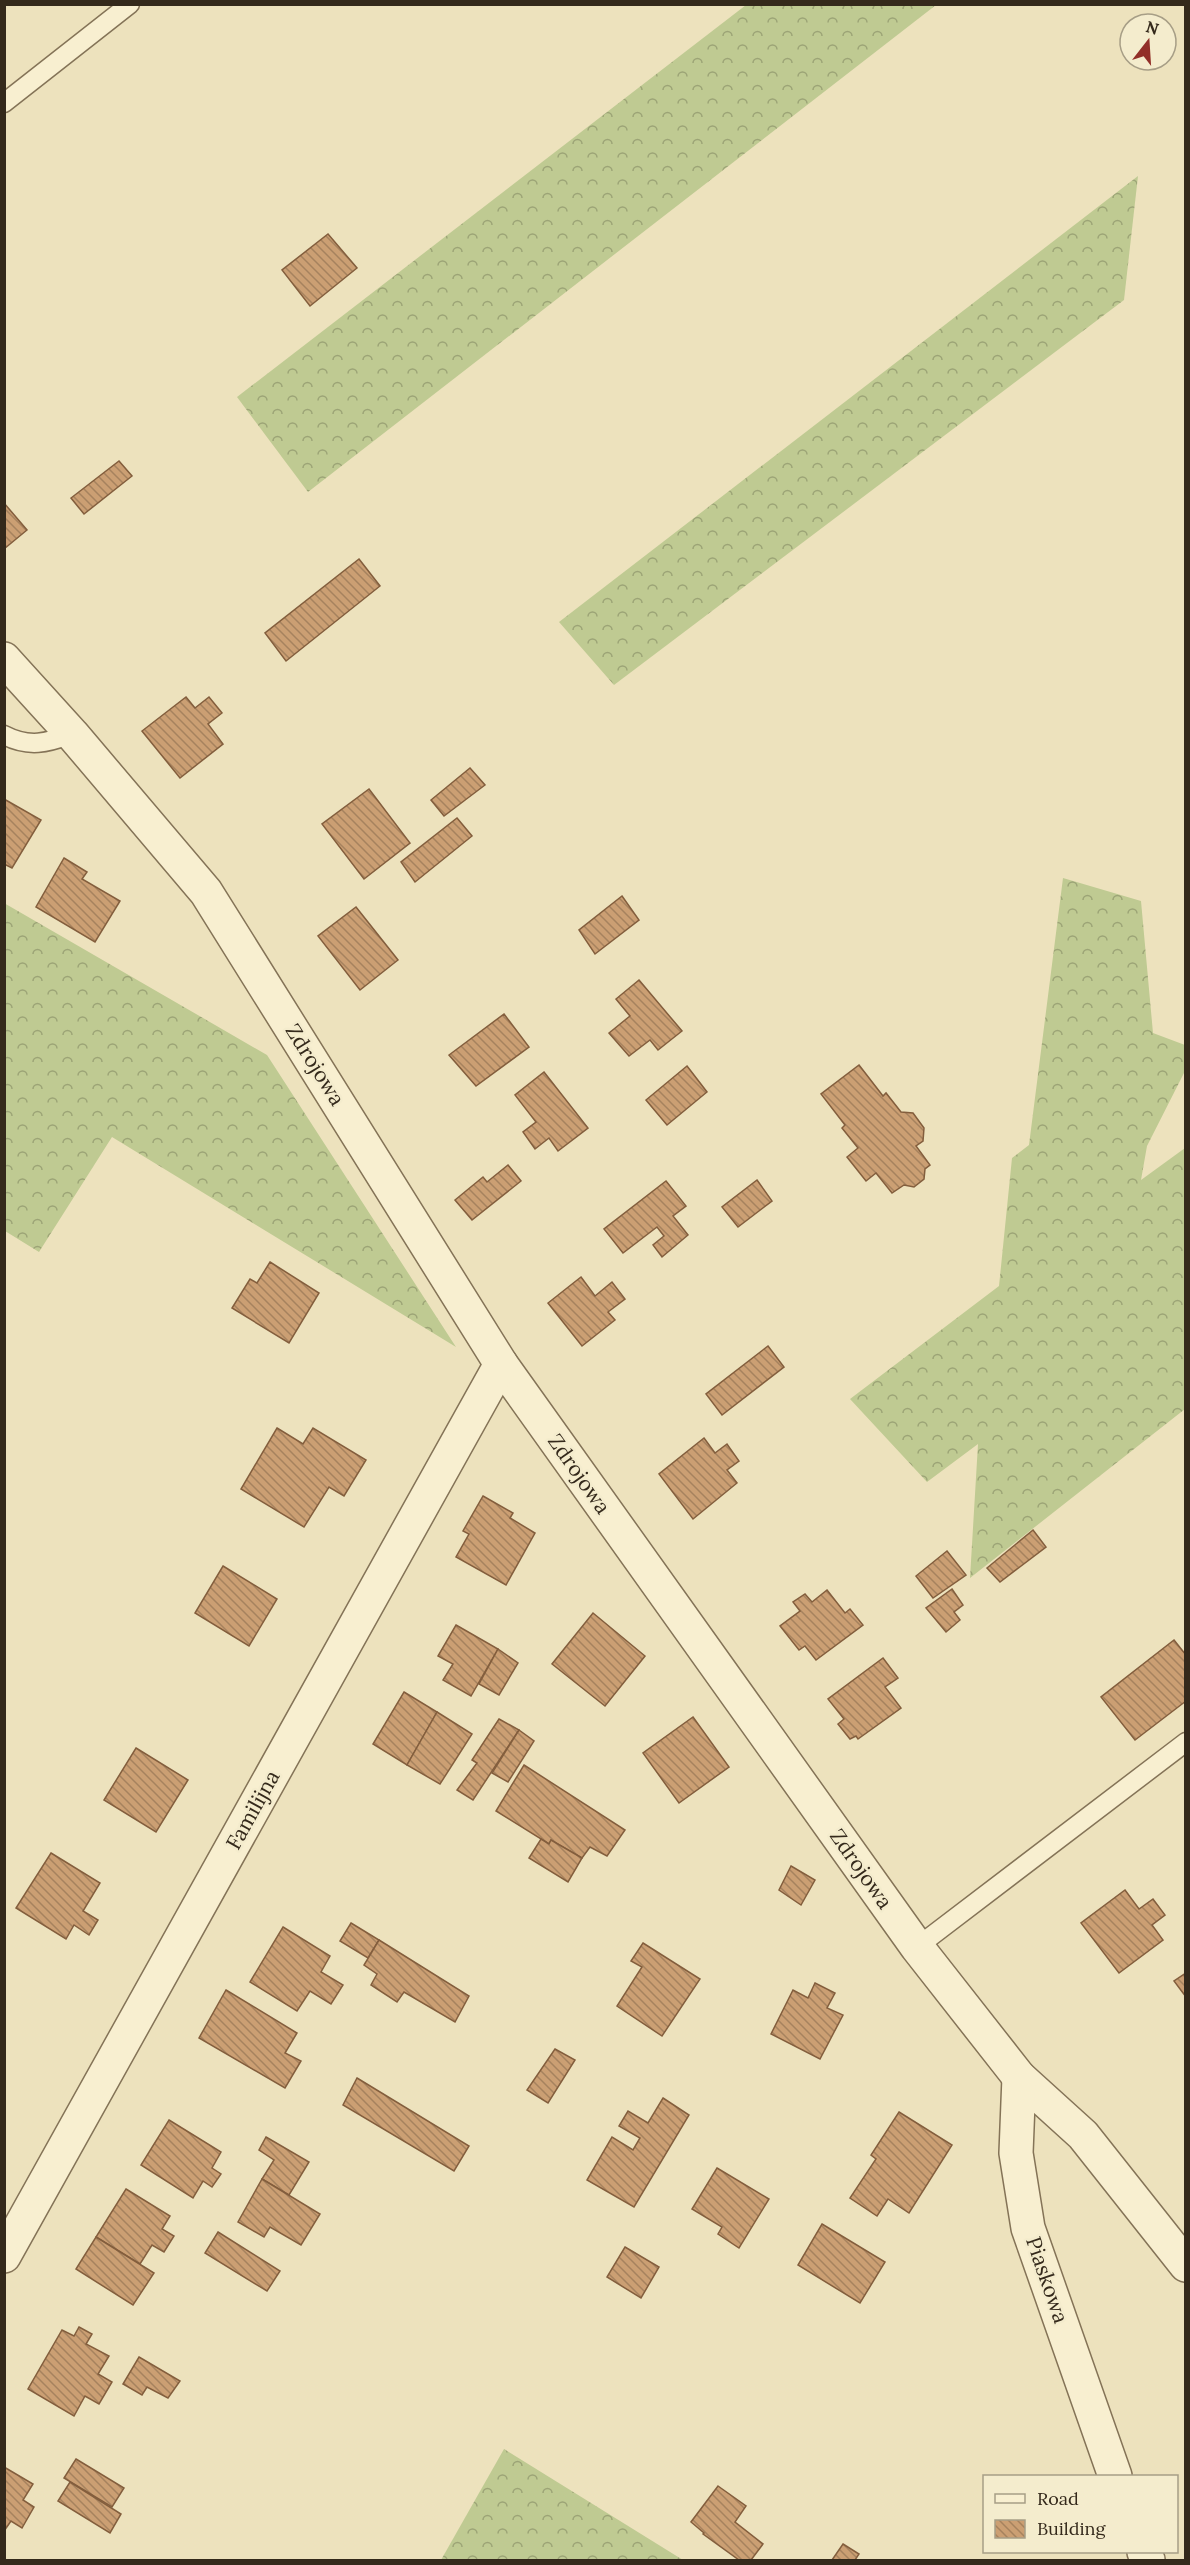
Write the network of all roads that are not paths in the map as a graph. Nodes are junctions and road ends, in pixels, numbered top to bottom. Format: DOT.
graph roads {
  1 [pos="130,4"];
  2 [pos="4,103"];
  3 [pos="4,659"];
  4 [pos="4,735"];
  5 [pos="72,735"];
  6 [pos="501,1364"];
  7 [pos="1185,1742"];
  8 [pos="917,1947"];
  9 [pos="1019,2077"];
  10 [pos="4,2256"];
  11 [pos="1185,2265"];
  12 [pos="1115,2475"];
  1 -- 2 [label="lane"];
  3 -- 5 [label="street, Zdrojowa"];
  4 -- 5 [label="lane"];
  5 -- 6 [label="street, Zdrojowa"];
  6 -- 8 [label="street, Zdrojowa"];
  6 -- 10 [label="street, Familijna"];
  7 -- 8 [label="lane"];
  8 -- 9 [label="street, Zdrojowa"];
  9 -- 11 [label="street, Zdrojowa"];
  9 -- 12 [label="street, Piaskowa"];
}
